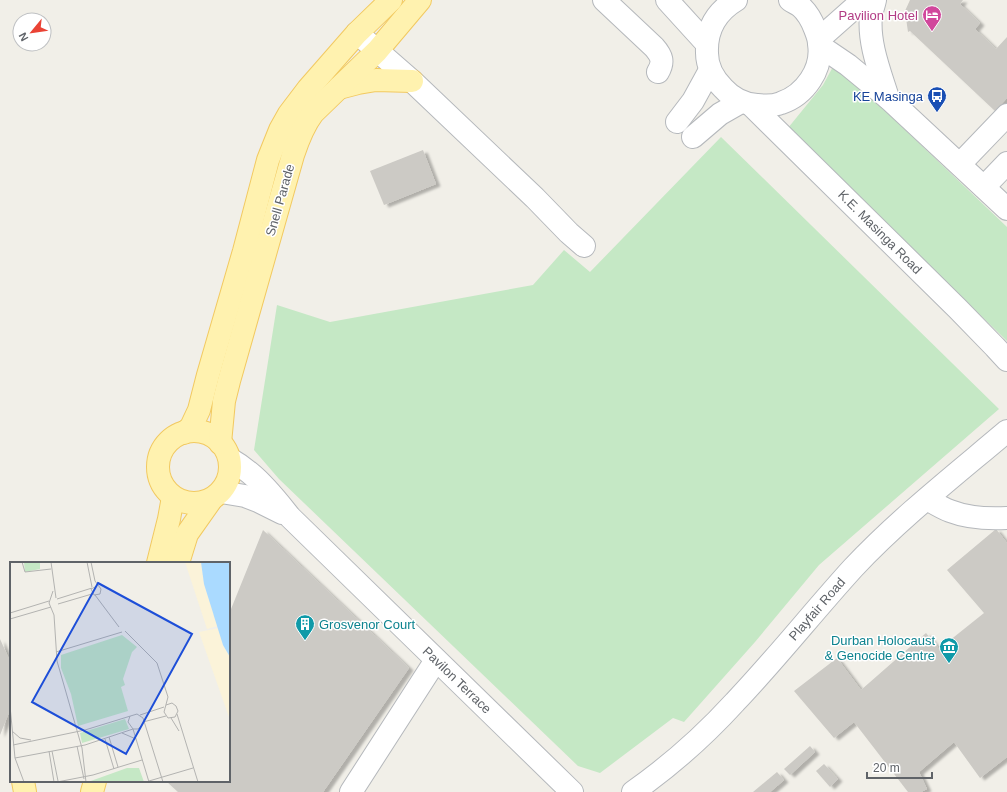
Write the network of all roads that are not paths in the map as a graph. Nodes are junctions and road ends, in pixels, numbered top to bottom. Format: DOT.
graph roads {
  1 [pos="391,0"];
  2 [pos="420,0"];
  3 [pos="604,0"];
  4 [pos="667,0"];
  5 [pos="736,0"];
  6 [pos="790,0"];
  7 [pos="862,0"];
  8 [pos="875,0"];
  9 [pos="357,33"];
  10 [pos="819,42"];
  11 [pos="707,44"];
  12 [pos="377,51"];
  13 [pos="710,70"];
  14 [pos="658,72"];
  15 [pos="412,81"];
  16 [pos="339,88"];
  17 [pos="888,98"];
  18 [pos="746,103"];
  19 [pos="1007,116"];
  20 [pos="1007,163"];
  21 [pos="960,164"];
  22 [pos="984,187"];
  23 [pos="1007,209"];
  24 [pos="584,246"];
  25 [pos="1007,360"];
  26 [pos="1007,431"];
  27 [pos="184,433"];
  28 [pos="225,451"];
  29 [pos="173,496"];
  30 [pos="216,496"];
  31 [pos="927,499"];
  32 [pos="290,517"];
  33 [pos="1007,518"];
  34 [pos="158,562"];
  35 [pos="178,562"];
  36 [pos="436,660"];
  37 [pos="351,792"];
  38 [pos="572,792"];
  39 [pos="633,792"];
  1 -- 9 [label="main road, Snell Parade"];
  2 -- 12 [label="main road, Snell Parade"];
  3 -- 14 [label="street"];
  4 -- 11 [label="street"];
  5 -- 11 [label="street"];
  6 -- 10 [label="street"];
  7 -- 10 [label="street"];
  8 -- 17 [label="street"];
  9 -- 12 [label="street"];
  9 -- 27 [label="main road, Snell Parade"];
  10 -- 17 [label="street"];
  10 -- 18 [label="street"];
  11 -- 13 [label="street"];
  12 -- 15 [label="street"];
  12 -- 16 [label="main road, Snell Parade"];
  13 -- 18 [label="street, K.E. Masinga Road"];
  13 -- 18 [label="street"];
  15 -- 16 [label="main road"];
  15 -- 24 [label="street"];
  16 -- 28 [label="main road, Snell Parade"];
  17 -- 21 [label="street"];
  18 -- 25 [label="street, K.E. Masinga Road"];
  19 -- 21 [label="street"];
  20 -- 22 [label="street"];
  21 -- 22 [label="street"];
  22 -- 23 [label="street"];
  26 -- 31 [label="street, Playfair Road"];
  27 -- 28 [label="main road"];
  27 -- 29 [label="main road, Snell Parade"];
  28 -- 30 [label="main road, Snell Parade"];
  28 -- 32 [label="street, Pavilon Terrace"];
  29 -- 30 [label="main road"];
  29 -- 34 [label="main road"];
  30 -- 32 [label="street, Pavilon Terrace"];
  30 -- 35 [label="main road, Snell Parade"];
  31 -- 33 [label="street"];
  31 -- 39 [label="street, Playfair Road"];
  32 -- 36 [label="street, Pavilon Terrace"];
  36 -- 37 [label="street"];
  36 -- 38 [label="street, Pavilon Terrace"];
}
